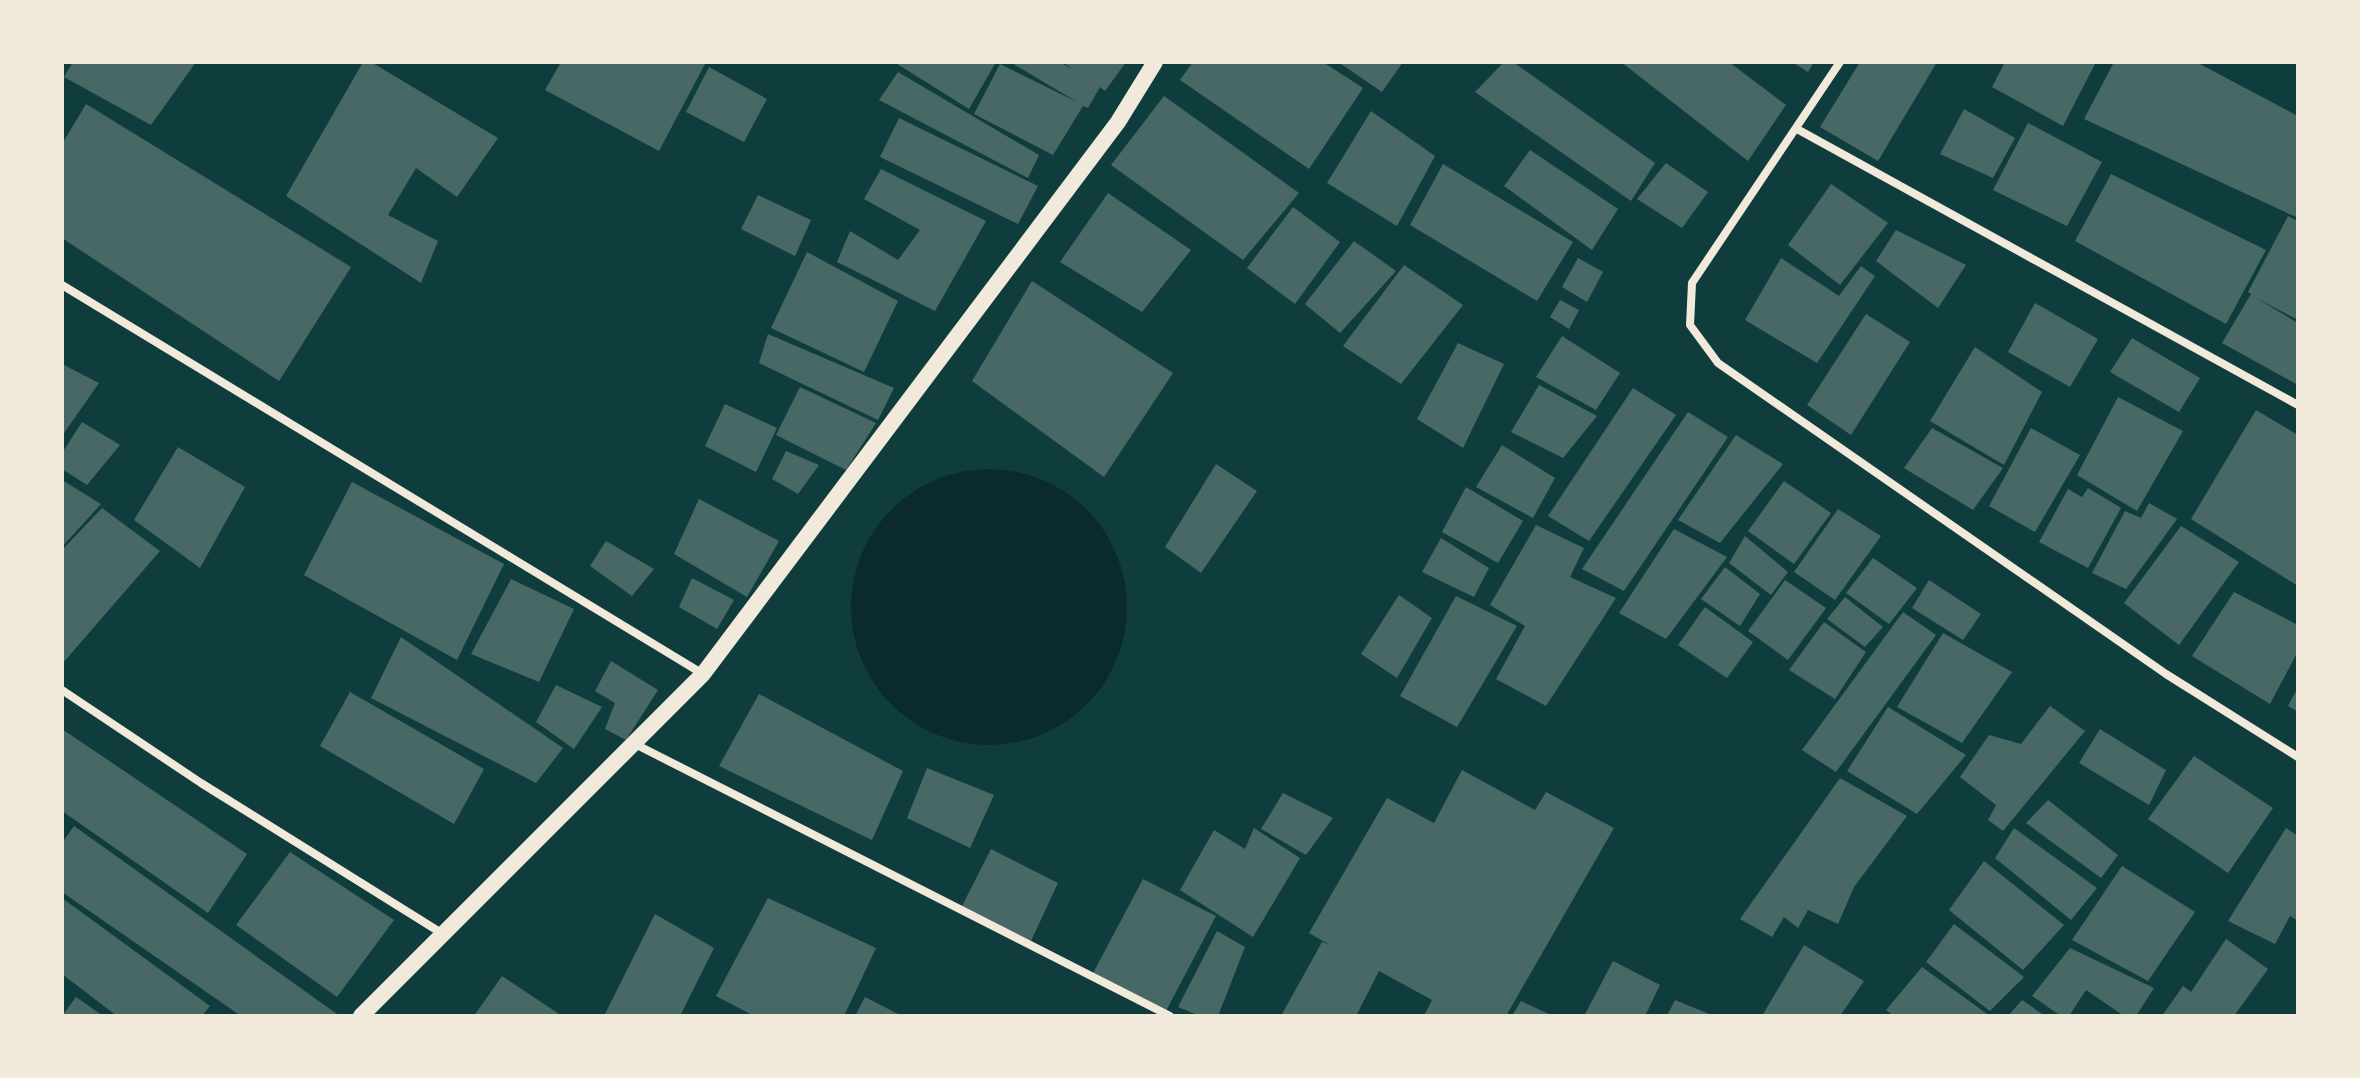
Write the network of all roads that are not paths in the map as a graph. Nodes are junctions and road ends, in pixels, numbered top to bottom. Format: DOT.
graph roads {
  1 [pos="1155,62"];
  2 [pos="1840,62"];
  3 [pos="1797,129"];
  4 [pos="62,285"];
  5 [pos="2298,405"];
  6 [pos="703,674"];
  7 [pos="62,690"];
  8 [pos="632,743"];
  9 [pos="2298,757"];
  10 [pos="443,934"];
  11 [pos="367,1015"];
  12 [pos="1170,1016"];
  1 -- 6 [label="main road"];
  2 -- 3 [label="street"];
  3 -- 5 [label="street"];
  3 -- 9 [label="street"];
  4 -- 6 [label="street"];
  6 -- 8 [label="main road"];
  7 -- 10 [label="street"];
  8 -- 10 [label="main road"];
  8 -- 12 [label="street"];
  10 -- 11 [label="main road"];
}
